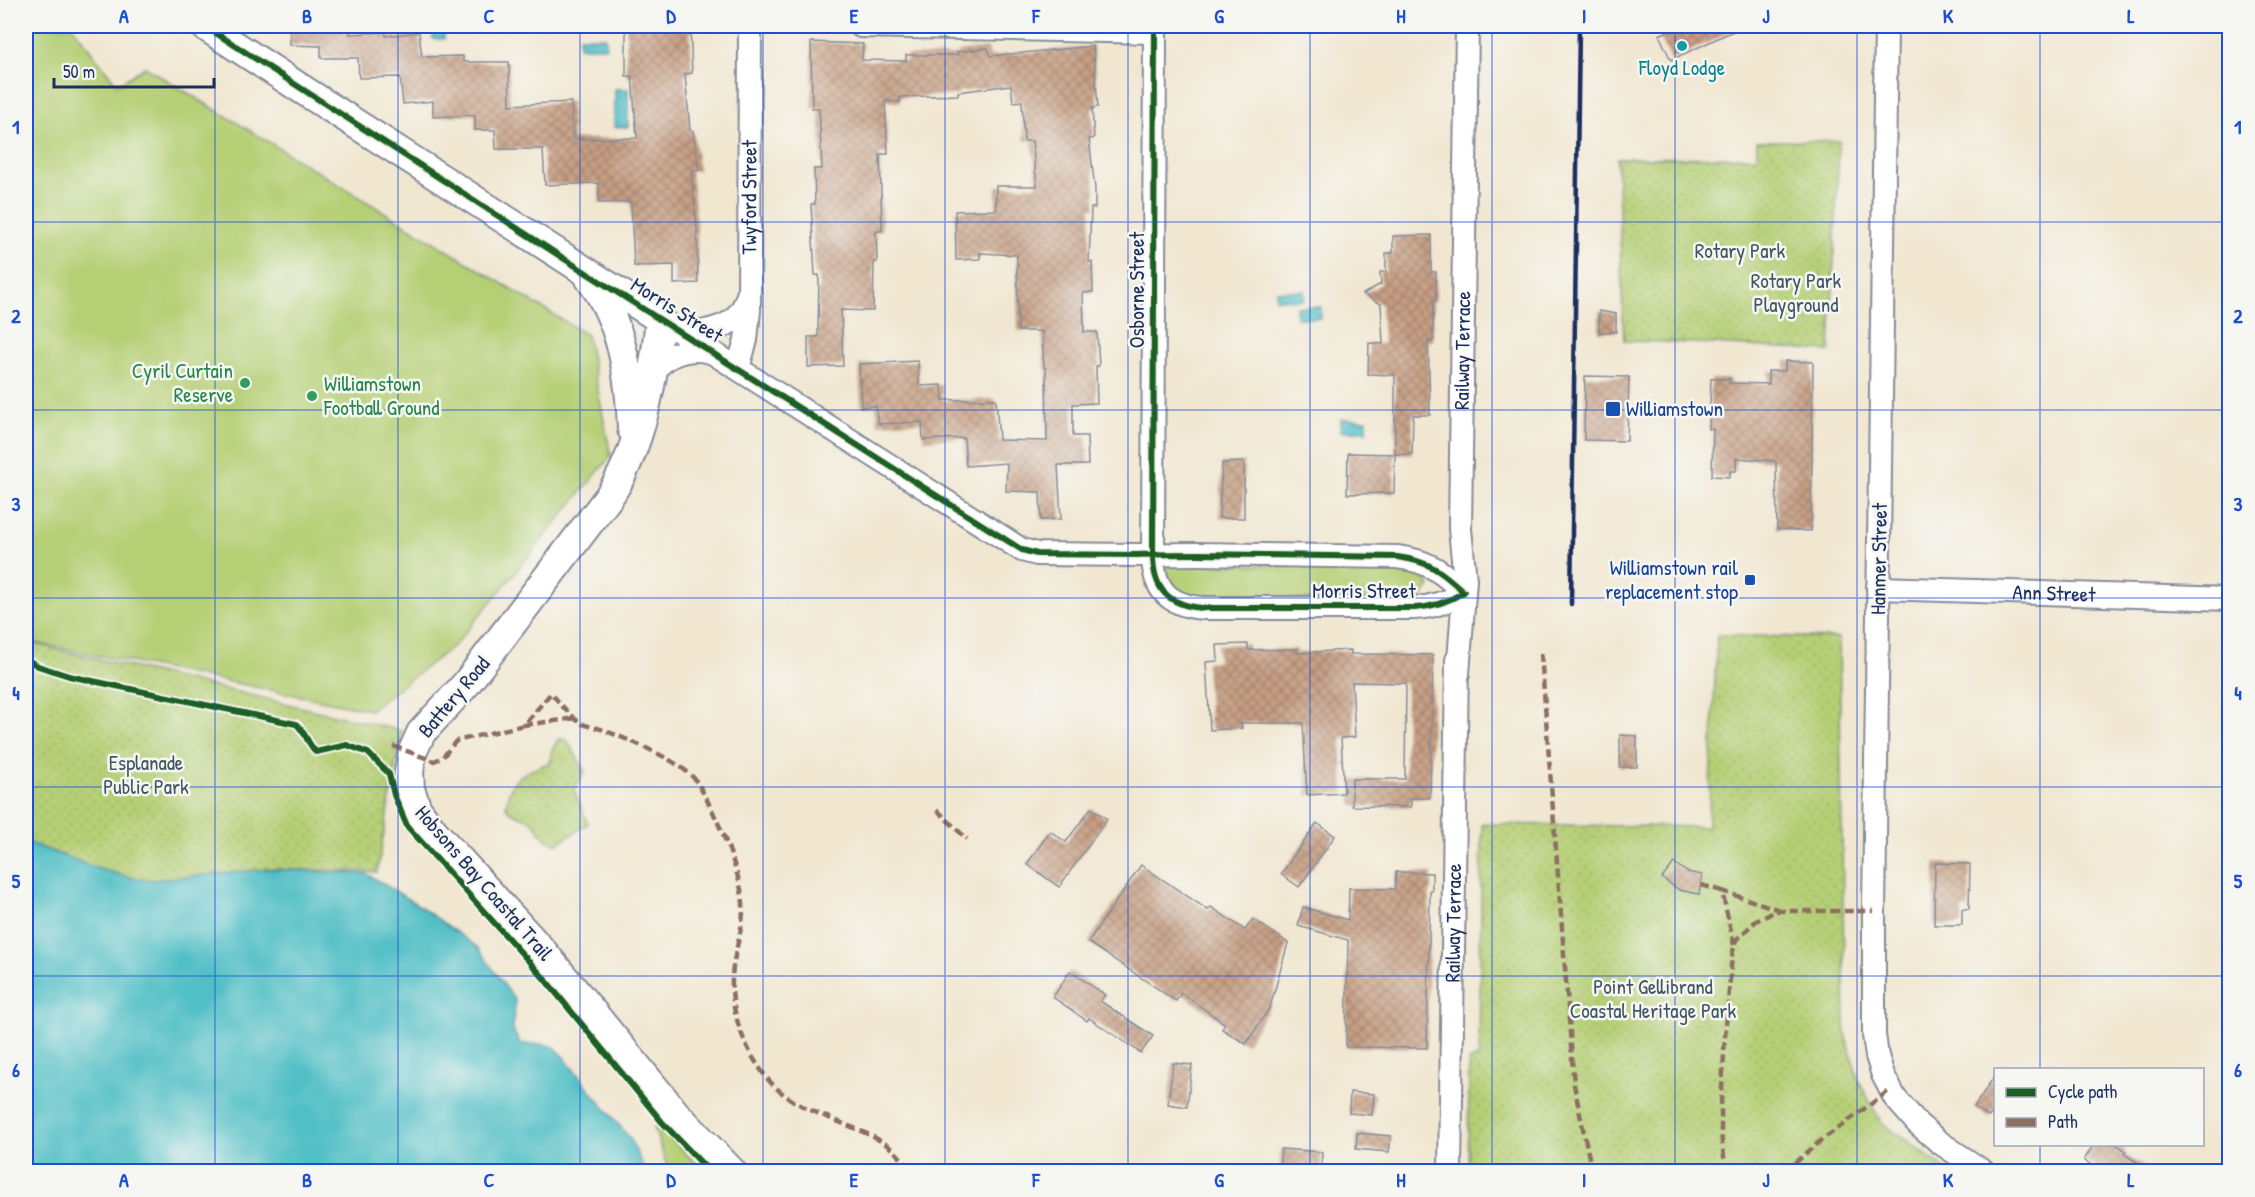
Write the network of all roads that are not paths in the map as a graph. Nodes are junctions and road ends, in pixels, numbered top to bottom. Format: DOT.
graph roads {
  1 [pos="206,26"];
  2 [pos="750,26"];
  3 [pos="861,26"];
  4 [pos="1467,26"];
  5 [pos="1886,26"];
  6 [pos="1155,29"];
  7 [pos="585,271"];
  8 [pos="749,289"];
  9 [pos="657,317"];
  10 [pos="686,335"];
  11 [pos="713,353"];
  12 [pos="738,368"];
  13 [pos="639,382"];
  14 [pos="1153,555"];
  15 [pos="1878,588"];
  16 [pos="1464,592"];
  17 [pos="2229,599"];
  18 [pos="1415,608"];
  19 [pos="1458,674"];
  20 [pos="732,1172"];
  21 [pos="1450,1172"];
  22 [pos="1984,1172"];
  1 -- 7 [label="street, Morris Street"];
  2 -- 8 [label="street, Twyford Street"];
  3 -- 6 [label="street"];
  4 -- 16 [label="street, Railway Terrace"];
  5 -- 15 [label="street, Hanmer Street"];
  6 -- 14 [label="street, Osborne Street"];
  7 -- 9 [label="street, Morris Street"];
  7 -- 13 [label="street, Battery Road"];
  8 -- 10 [label="street"];
  8 -- 12 [label="street, Twyford Street"];
  9 -- 10 [label="street, Morris Street"];
  9 -- 13 [label="street, Battery Road"];
  10 -- 11 [label="street, Morris Street"];
  11 -- 12 [label="street, Morris Street"];
  11 -- 13 [label="street"];
  12 -- 14 [label="street, Morris Street"];
  13 -- 20 [label="street, Battery Road"];
  14 -- 16 [label="street, Morris Street"];
  14 -- 18 [label="street, Morris Street"];
  15 -- 17 [label="street, Ann Street"];
  15 -- 22 [label="street, Hanmer Street"];
  16 -- 18 [label="street, Morris Street"];
  16 -- 19 [label="street, Railway Terrace"];
  18 -- 19 [label="street, Railway Terrace"];
  19 -- 21 [label="street, Railway Terrace"];
}
